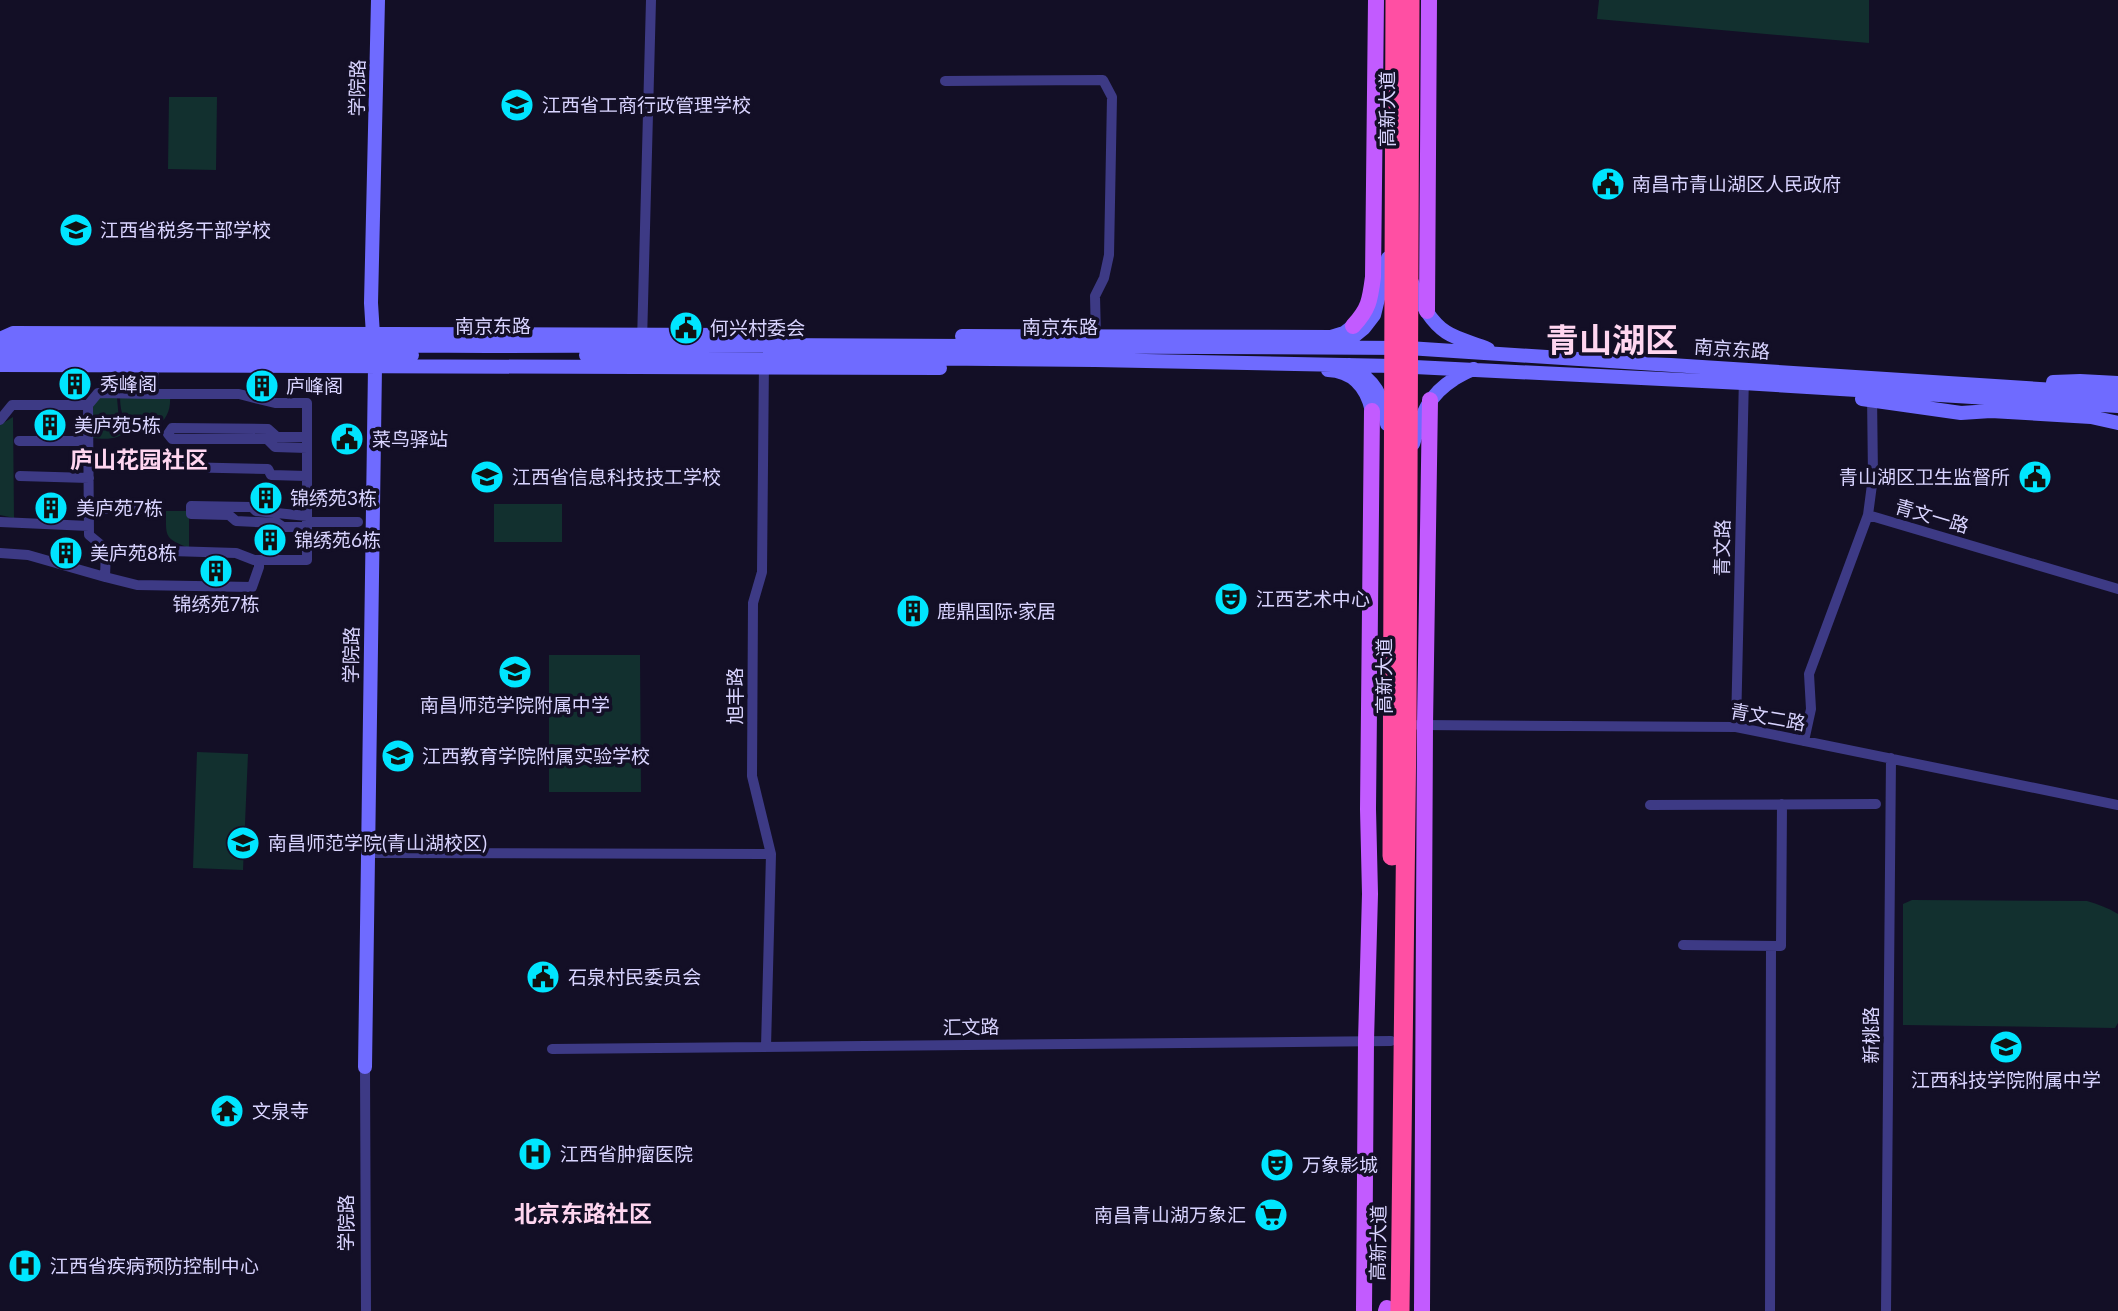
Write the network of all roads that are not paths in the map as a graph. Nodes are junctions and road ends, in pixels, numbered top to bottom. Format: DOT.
graph roads {
  1 [pos="378,0"];
  2 [pos="651,0"];
  3 [pos="1376,0"];
  4 [pos="1395,0"];
  5 [pos="1410,0"];
  6 [pos="1429,0"];
  7 [pos="945,81"];
  8 [pos="1394,233"];
  9 [pos="1408,272"];
  10 [pos="1427,311"];
  11 [pos="1353,326"];
  12 [pos="1096,337"];
  13 [pos="1232,337"];
  14 [pos="642,340"];
  15 [pos="0,341"];
  16 [pos="1278,348"];
  17 [pos="1310,348"];
  18 [pos="374,350"];
  19 [pos="1499,354"];
  20 [pos="0,356"];
  21 [pos="765,357"];
  22 [pos="1401,357"];
  23 [pos="1608,361"];
  24 [pos="1348,364"];
  25 [pos="0,365"];
  26 [pos="1472,369"];
  27 [pos="154,375"];
  28 [pos="1743,382"];
  29 [pos="2043,382"];
  30 [pos="2118,383"];
  31 [pos="1873,389"];
  32 [pos="2085,392"];
  33 [pos="154,394"];
  34 [pos="2118,394"];
  35 [pos="1430,400"];
  36 [pos="88,405"];
  37 [pos="2118,406"];
  38 [pos="1371,411"];
  39 [pos="2091,417"];
  40 [pos="0,420"];
  41 [pos="2118,423"];
  42 [pos="19,441"];
  43 [pos="88,441"];
  44 [pos="307,443"];
  45 [pos="1401,461"];
  46 [pos="178,467"];
  47 [pos="20,476"];
  48 [pos="307,476"];
  49 [pos="89,478"];
  50 [pos="89,509"];
  51 [pos="157,509"];
  52 [pos="1868,516"];
  53 [pos="0,522"];
  54 [pos="307,522"];
  55 [pos="358,522"];
  56 [pos="89,526"];
  57 [pos="106,549"];
  58 [pos="0,553"];
  59 [pos="259,560"];
  60 [pos="105,577"];
  61 [pos="2118,589"];
  62 [pos="1416,725"];
  63 [pos="1736,727"];
  64 [pos="1804,741"];
  65 [pos="1891,758"];
  66 [pos="1650,804"];
  67 [pos="1782,804"];
  68 [pos="1876,804"];
  69 [pos="2118,805"];
  70 [pos="368,853"];
  71 [pos="771,854"];
  72 [pos="1683,946"];
  73 [pos="1771,946"];
  74 [pos="1366,1041"];
  75 [pos="1391,1041"];
  76 [pos="766,1046"];
  77 [pos="552,1049"];
  78 [pos="365,1067"];
  79 [pos="1393,1310"];
  80 [pos="366,1311"];
  81 [pos="1364,1311"];
  82 [pos="1422,1311"];
  83 [pos="1770,1311"];
  84 [pos="1886,1311"];
  1 -- 18 [label="main road, 学院路"];
  2 -- 14 [label="street"];
  3 -- 11 [label="main road"];
  4 -- 8 [label="highway, 高新大道"];
  5 -- 9 [label="highway, 高新大道"];
  6 -- 10 [label="main road"];
  7 -- 12 [label="street"];
  8 -- 17 [label="main road"];
  8 -- 22 [label="highway, 高新大道"];
  9 -- 10 [label="main road"];
  9 -- 22 [label="highway, 高新大道"];
  10 -- 19 [label="main road"];
  11 -- 13 [label="main road"];
  12 -- 13 [label="main road"];
  12 -- 14 [label="main road"];
  13 -- 16 [label="street"];
  14 -- 18 [label="main road, 南京东路"];
  14 -- 21 [label="main road, 南京东路"];
  15 -- 18 [label="main road, 南京东路"];
  16 -- 17 [label="main road, 南京东路"];
  16 -- 21 [label="main road, 南京东路"];
  17 -- 22 [label="main road, 南京东路"];
  18 -- 20 [label="main road, 南京东路"];
  18 -- 21 [label="main road, 南京东路"];
  18 -- 25 [label="main road"];
  18 -- 70 [label="main road, 学院路"];
  19 -- 22 [label="main road, 南京东路"];
  19 -- 23 [label="main road, 南京东路"];
  21 -- 24 [label="main road, 南京东路"];
  21 -- 38 [label="main road"];
  21 -- 71 [label="street, 旭丰路"];
  22 -- 24 [label="main road, 南京东路"];
  22 -- 26 [label="main road, 南京东路"];
  22 -- 45 [label="highway, 高新大道"];
  23 -- 28 [label="main road, 南京东路"];
  23 -- 29 [label="main road"];
  24 -- 45 [label="main road"];
  26 -- 28 [label="main road, 南京东路"];
  26 -- 35 [label="main road"];
  27 -- 33 [label="street"];
  28 -- 31 [label="main road, 南京东路"];
  28 -- 31 [label="main road"];
  28 -- 63 [label="street, 青文路"];
  29 -- 30 [label="main road"];
  29 -- 32 [label="street"];
  31 -- 32 [label="main road, 南京东路"];
  31 -- 37 [label="main road, 南京东路"];
  31 -- 39 [label="main road"];
  31 -- 52 [label="street, 青文一路"];
  32 -- 34 [label="main road, 南京东路"];
  33 -- 36 [label="street"];
  33 -- 44 [label="street"];
  35 -- 45 [label="main road"];
  35 -- 62 [label="main road"];
  36 -- 40 [label="street"];
  36 -- 43 [label="street"];
  37 -- 39 [label="street"];
  38 -- 74 [label="main road"];
  39 -- 41 [label="main road"];
  42 -- 43 [label="street"];
  43 -- 49 [label="street"];
  44 -- 44 [label="street"];
  44 -- 48 [label="street"];
  45 -- 62 [label="highway, 高新大道"];
  45 -- 75 [label="highway, 高新大道"];
  46 -- 48 [label="street"];
  47 -- 49 [label="street"];
  48 -- 54 [label="street"];
  49 -- 50 [label="street"];
  50 -- 51 [label="street"];
  50 -- 56 [label="street"];
  52 -- 61 [label="street, 青文一路"];
  52 -- 64 [label="street"];
  53 -- 56 [label="street"];
  54 -- 54 [label="street"];
  54 -- 55 [label="street"];
  54 -- 59 [label="street"];
  56 -- 57 [label="street"];
  57 -- 59 [label="street"];
  57 -- 60 [label="street"];
  58 -- 60 [label="street"];
  59 -- 60 [label="street"];
  62 -- 63 [label="street, 青文二路"];
  62 -- 79 [label="highway, 高新大道"];
  62 -- 82 [label="main road"];
  63 -- 64 [label="street, 青文二路"];
  64 -- 65 [label="street, 青文二路"];
  65 -- 69 [label="street, 青文二路"];
  65 -- 84 [label="street, 新桃路"];
  66 -- 67 [label="street"];
  67 -- 68 [label="street"];
  67 -- 73 [label="street"];
  70 -- 71 [label="street"];
  70 -- 78 [label="main road, 学院路"];
  71 -- 76 [label="street, 旭丰路"];
  72 -- 73 [label="street"];
  73 -- 83 [label="street"];
  74 -- 75 [label="street, 汇文路"];
  74 -- 76 [label="street, 汇文路"];
  74 -- 81 [label="main road"];
  75 -- 79 [label="highway, 高新大道"];
  76 -- 77 [label="street, 汇文路"];
  78 -- 80 [label="street, 学院路"];
}
